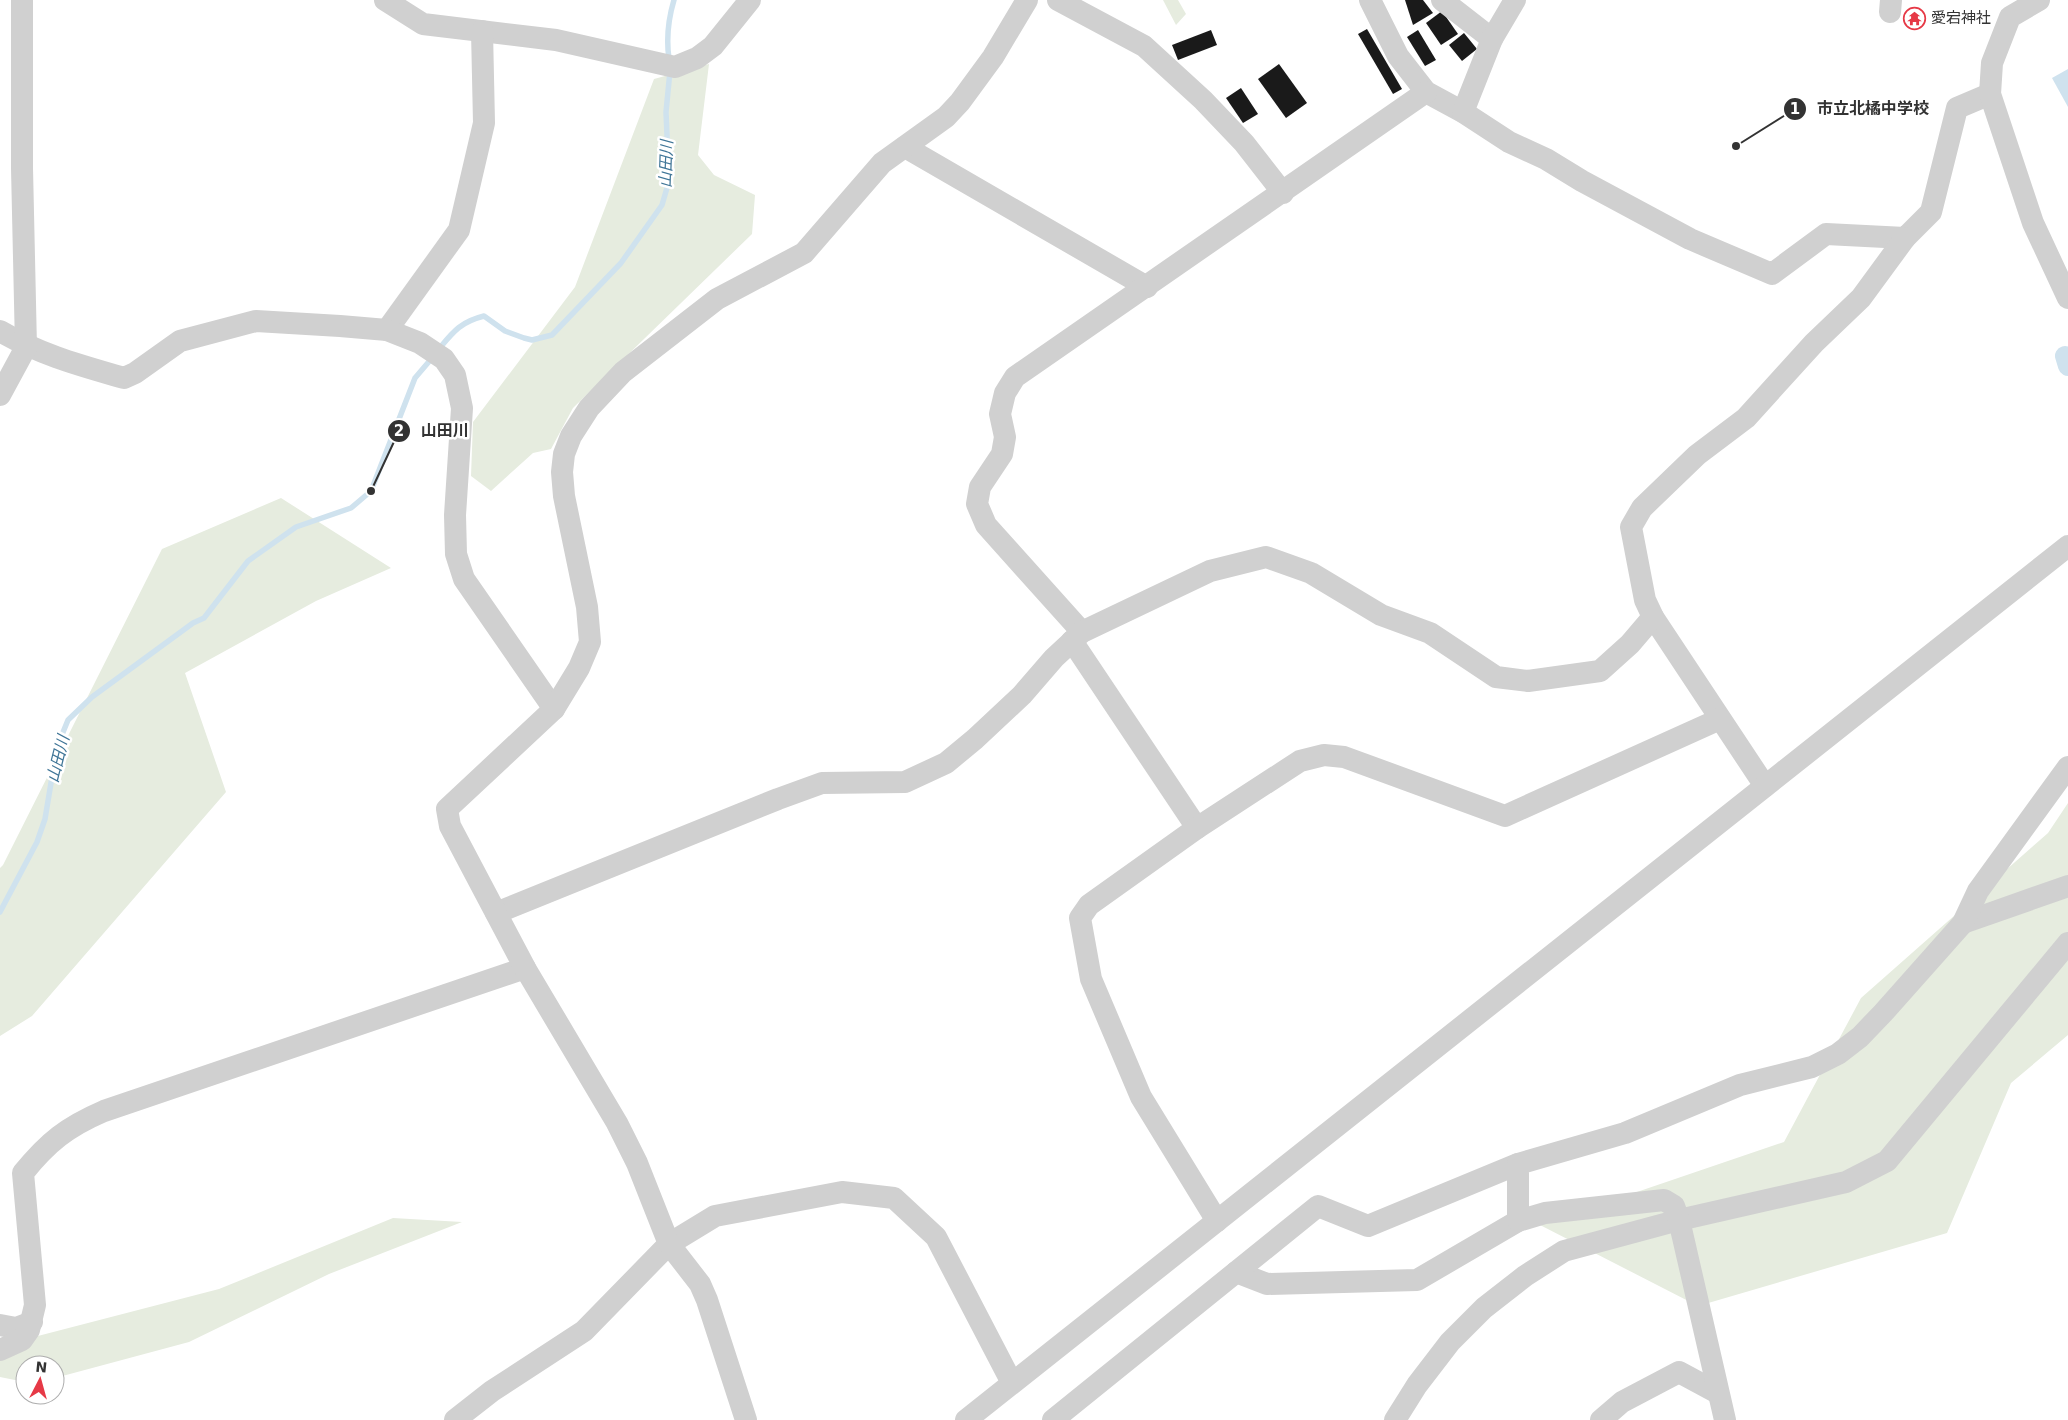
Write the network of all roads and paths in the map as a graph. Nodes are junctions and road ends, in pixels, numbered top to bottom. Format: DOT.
graph roads {
  1 [pos="22,0"];
  2 [pos="385,0"];
  3 [pos="750,0"];
  4 [pos="1027,0"];
  5 [pos="1058,0"];
  6 [pos="1370,0"];
  7 [pos="1442,0"];
  8 [pos="1515,0"];
  9 [pos="2039,0"];
  10 [pos="482,31"];
  11 [pos="1492,39"];
  12 [pos="1426,92"];
  13 [pos="1990,94"];
  14 [pos="1463,112"];
  15 [pos="905,147"];
  16 [pos="1283,193"];
  17 [pos="1905,238"];
  18 [pos="1147,287"];
  19 [pos="2068,298"];
  20 [pos="387,330"];
  21 [pos="0,331"];
  22 [pos="26,347"];
  23 [pos="0,395"];
  24 [pos="2068,546"];
  25 [pos="1653,617"];
  26 [pos="1077,636"];
  27 [pos="554,709"];
  28 [pos="1720,719"];
  29 [pos="2068,767"];
  30 [pos="1765,786"];
  31 [pos="1197,828"];
  32 [pos="2068,886"];
  33 [pos="496,913"];
  34 [pos="1963,923"];
  35 [pos="2068,943"];
  36 [pos="525,968"];
  37 [pos="1518,1164"];
  38 [pos="1679,1220"];
  39 [pos="1217,1221"];
  40 [pos="1518,1221"];
  41 [pos="669,1244"];
  42 [pos="1236,1272"];
  43 [pos="32,1322"];
  44 [pos="0,1325"];
  45 [pos="0,1350"];
  46 [pos="1012,1383"];
  47 [pos="1718,1393"];
  48 [pos="1059,1418"];
  49 [pos="455,1420"];
  50 [pos="746,1420"];
  51 [pos="966,1420"];
  52 [pos="1395,1420"];
  53 [pos="1601,1420"];
  54 [pos="1725,1420"];
  1 -- 22 [label="street"];
  2 -- 10 [label="street"];
  3 -- 10 [label="street"];
  4 -- 15 [label="street"];
  5 -- 16 [label="street"];
  6 -- 12 [label="street"];
  7 -- 11 [label="street"];
  8 -- 11 [label="street"];
  9 -- 13 [label="street"];
  10 -- 20 [label="street"];
  11 -- 14 [label="street"];
  12 -- 14 [label="street"];
  12 -- 16 [label="street"];
  13 -- 17 [label="street"];
  13 -- 19 [label="street"];
  14 -- 17 [label="street"];
  15 -- 18 [label="street"];
  15 -- 27 [label="street"];
  16 -- 18 [label="street"];
  17 -- 25 [label="street"];
  18 -- 26 [label="street"];
  20 -- 22 [label="street"];
  20 -- 27 [label="street"];
  21 -- 22 [label="street"];
  22 -- 23 [label="street"];
  24 -- 30 [label="street"];
  25 -- 26 [label="street"];
  25 -- 28 [label="street"];
  26 -- 31 [label="street"];
  26 -- 33 [label="street"];
  27 -- 33 [label="street"];
  28 -- 30 [label="street"];
  28 -- 31 [label="street"];
  29 -- 34 [label="street"];
  30 -- 39 [label="street"];
  31 -- 39 [label="street"];
  32 -- 34 [label="street"];
  33 -- 36 [label="street"];
  34 -- 37 [label="street"];
  35 -- 38 [label="street"];
  36 -- 41 [label="street"];
  36 -- 43 [label="street"];
  37 -- 40 [label="street"];
  37 -- 42 [label="street"];
  38 -- 40 [label="street"];
  38 -- 47 [label="street"];
  38 -- 52 [label="street"];
  39 -- 46 [label="street"];
  40 -- 42 [label="street"];
  41 -- 46 [label="street"];
  41 -- 49 [label="street"];
  41 -- 50 [label="street"];
  42 -- 48 [label="street"];
  43 -- 44 [label="street"];
  43 -- 45 [label="street"];
  46 -- 51 [label="street"];
  47 -- 53 [label="street"];
  47 -- 54 [label="street"];
}
